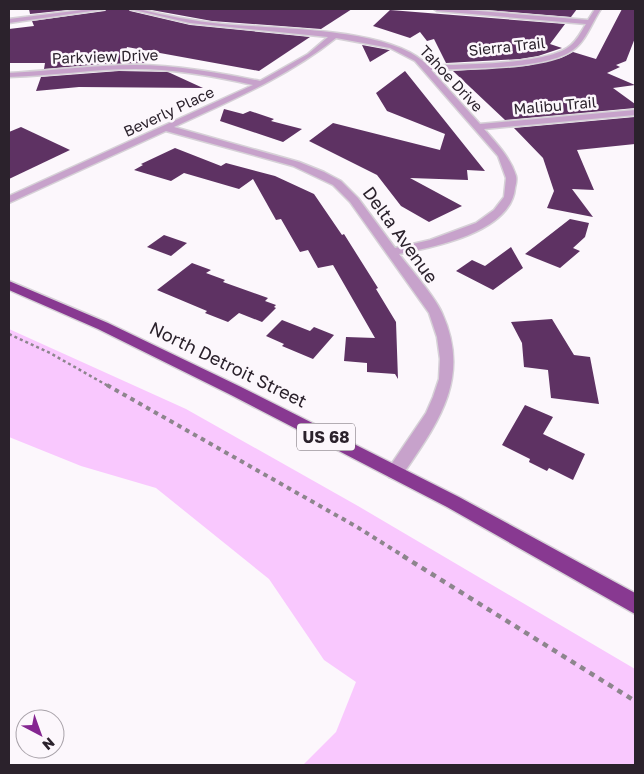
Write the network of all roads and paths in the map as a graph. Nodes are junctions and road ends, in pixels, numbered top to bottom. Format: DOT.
graph roads {
  1 [pos="102,9"];
  2 [pos="133,9"];
  3 [pos="437,9"];
  4 [pos="598,9"];
  5 [pos="9,21"];
  6 [pos="589,22"];
  7 [pos="334,36"];
  8 [pos="426,68"];
  9 [pos="9,75"];
  10 [pos="261,84"];
  11 [pos="635,113"];
  12 [pos="477,127"];
  13 [pos="166,128"];
  14 [pos="9,200"];
  15 [pos="393,252"];
  16 [pos="9,285"];
  17 [pos="9,334"];
  18 [pos="396,472"];
  19 [pos="635,604"];
  20 [pos="635,701"];
  1 -- 5 [label="street"];
  2 -- 7 [label="street, Tahoe Drive"];
  3 -- 6 [label="street"];
  4 -- 6 [label="street, Sierra Trail"];
  6 -- 8 [label="street, Sierra Trail"];
  7 -- 8 [label="street, Tahoe Drive"];
  7 -- 10 [label="street, Beverly Place"];
  8 -- 12 [label="street, Tahoe Drive"];
  9 -- 10 [label="street, Parkview Drive"];
  10 -- 13 [label="street, Beverly Place"];
  11 -- 12 [label="street, Malibu Trail"];
  12 -- 15 [label="street, Tahoe Drive"];
  13 -- 14 [label="street, Beverly Place"];
  13 -- 15 [label="street, Delta Avenue"];
  15 -- 18 [label="street, Delta Avenue"];
  16 -- 18 [label="highway, North Detroit Street / US 68"];
  17 -- 20 [label="path"];
  18 -- 19 [label="highway, North Detroit Street / US 68"];
}
